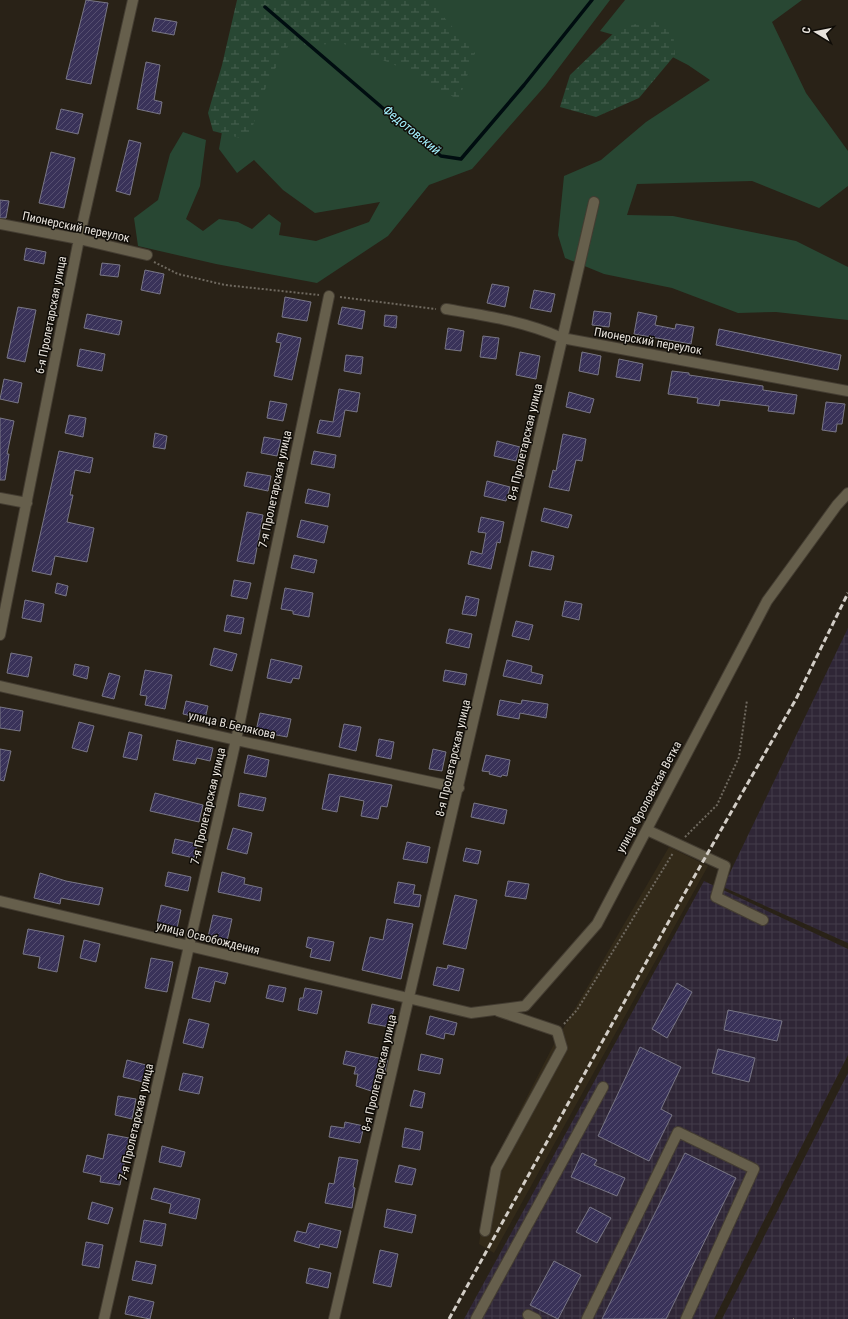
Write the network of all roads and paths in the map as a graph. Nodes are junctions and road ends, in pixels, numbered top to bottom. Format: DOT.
graph roads {
  1 [pos="133,0"];
  2 [pos="594,202"];
  3 [pos="0,224"];
  4 [pos="79,239"];
  5 [pos="147,255"];
  6 [pos="329,296"];
  7 [pos="446,309"];
  8 [pos="562,338"];
  9 [pos="848,391"];
  10 [pos="848,493"];
  11 [pos="0,498"];
  12 [pos="27,503"];
  13 [pos="0,636"];
  14 [pos="0,686"];
  15 [pos="747,700"];
  16 [pos="236,740"];
  17 [pos="459,788"];
  18 [pos="647,830"];
  19 [pos="678,844"];
  20 [pos="0,901"];
  21 [pos="762,920"];
  22 [pos="189,946"];
  23 [pos="410,1000"];
  24 [pos="496,1010"];
  25 [pos="557,1031"];
  26 [pos="603,1087"];
  27 [pos="485,1231"];
  28 [pos="104,1319"];
  29 [pos="334,1319"];
  30 [pos="476,1319"];
  31 [pos="587,1319"];
  32 [pos="686,1319"];
  1 -- 4 [label="street, 6-я Пролетарская улица"];
  2 -- 8 [label="street, 8-я Пролетарская улица"];
  3 -- 4 [label="street, Пионерский переулок"];
  4 -- 5 [label="street, Пионерский переулок"];
  4 -- 12 [label="street, 6-я Пролетарская улица"];
  5 -- 6 [label="path"];
  6 -- 7 [label="path"];
  6 -- 16 [label="street, 7-я Пролетарская улица"];
  7 -- 8 [label="street, Пионерский переулок"];
  8 -- 9 [label="street, Пионерский переулок"];
  8 -- 17 [label="street, 8-я Пролетарская улица"];
  10 -- 18 [label="street, улица Фроловская Ветка"];
  11 -- 12 [label="street"];
  12 -- 13 [label="street, 6-я Пролетарская улица"];
  14 -- 16 [label="street, улица В.Белякова"];
  15 -- 19 [label="path"];
  16 -- 17 [label="street, улица В.Белякова"];
  16 -- 22 [label="street, 7-я Пролетарская улица"];
  17 -- 23 [label="street, 8-я Пролетарская улица"];
  18 -- 19 [label="street"];
  18 -- 24 [label="street, улица Фроловская Ветка"];
  19 -- 21 [label="street"];
  19 -- 25 [label="path"];
  20 -- 22 [label="street, улица Освобождения"];
  22 -- 23 [label="street, улица Освобождения"];
  22 -- 28 [label="street, 7-я Пролетарская улица"];
  23 -- 24 [label="street, улица Фроловская Ветка"];
  23 -- 29 [label="street, 8-я Пролетарская улица"];
  24 -- 25 [label="street"];
  25 -- 27 [label="street"];
  26 -- 30 [label="street"];
  31 -- 32 [label="street"];
}
